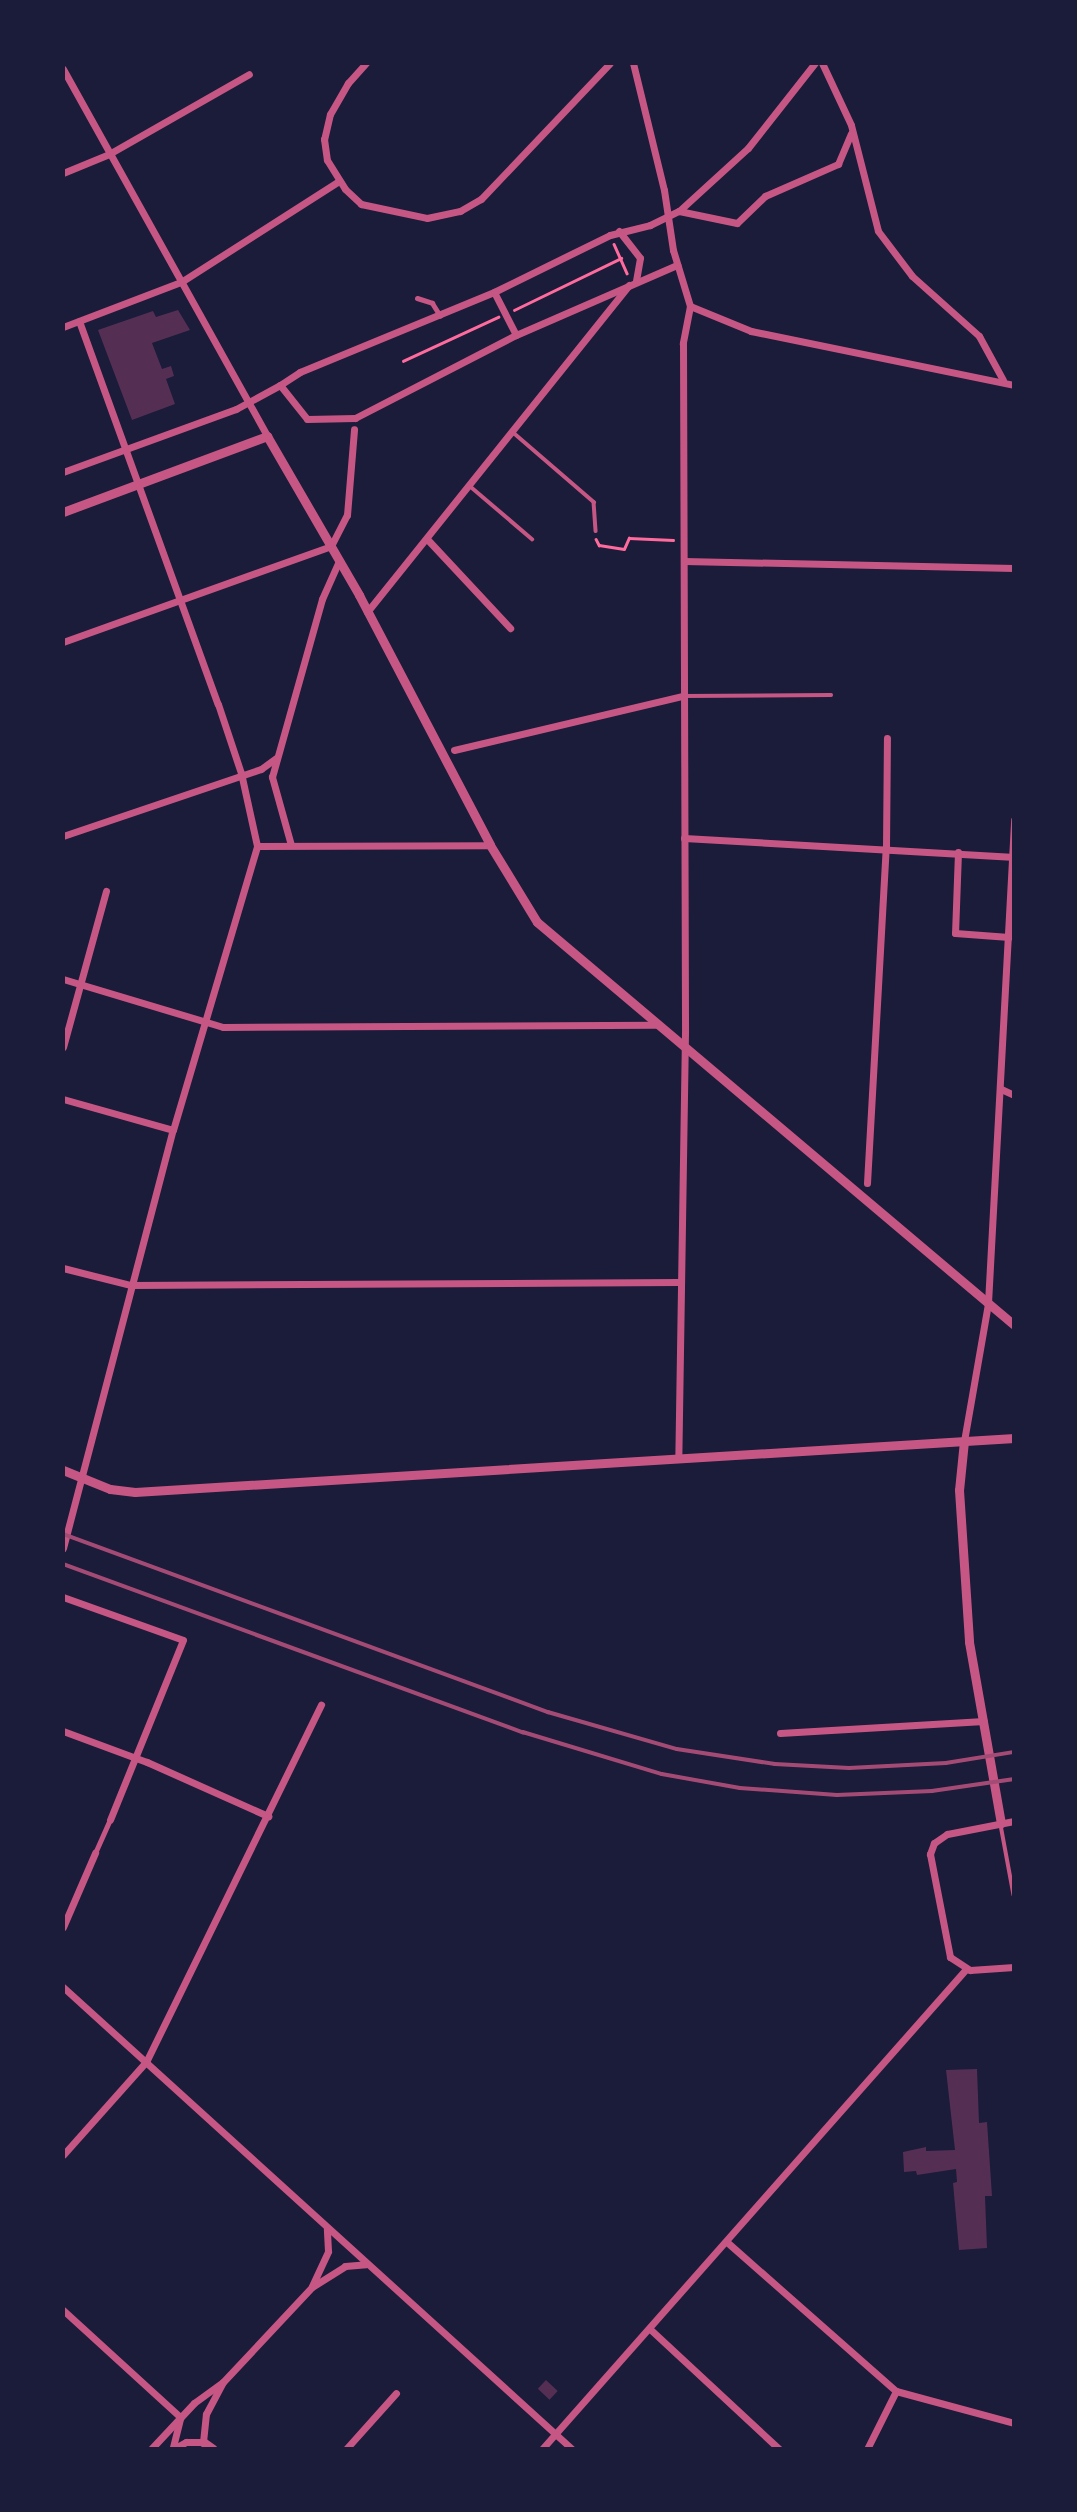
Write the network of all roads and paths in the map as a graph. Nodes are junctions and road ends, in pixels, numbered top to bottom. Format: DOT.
graph roads {
  1 [pos="366,63"];
  2 [pos="610,63"];
  3 [pos="633,63"];
  4 [pos="815,63"];
  5 [pos="822,63"];
  6 [pos="63,69"];
  7 [pos="249,74"];
  8 [pos="852,131"];
  9 [pos="109,154"];
  10 [pos="63,173"];
  11 [pos="339,181"];
  12 [pos="679,211"];
  13 [pos="668,218"];
  14 [pos="619,231"];
  15 [pos="612,240"];
  16 [pos="677,265"];
  17 [pos="632,281"];
  18 [pos="181,282"];
  19 [pos="494,292"];
  20 [pos="417,298"];
  21 [pos="690,306"];
  22 [pos="440,316"];
  23 [pos="79,321"];
  24 [pos="63,327"];
  25 [pos="516,335"];
  26 [pos="1003,380"];
  27 [pos="1014,384"];
  28 [pos="280,385"];
  29 [pos="248,402"];
  30 [pos="354,429"];
  31 [pos="514,433"];
  32 [pos="267,436"];
  33 [pos="126,450"];
  34 [pos="63,472"];
  35 [pos="139,485"];
  36 [pos="470,486"];
  37 [pos="63,512"];
  38 [pos="596,531"];
  39 [pos="532,539"];
  40 [pos="427,540"];
  41 [pos="684,540"];
  42 [pos="329,548"];
  43 [pos="684,561"];
  44 [pos="338,563"];
  45 [pos="1014,568"];
  46 [pos="181,603"];
  47 [pos="367,611"];
  48 [pos="510,628"];
  49 [pos="63,642"];
  50 [pos="831,695"];
  51 [pos="683,696"];
  52 [pos="887,738"];
  53 [pos="454,750"];
  54 [pos="277,757"];
  55 [pos="242,773"];
  56 [pos="1014,820"];
  57 [pos="63,836"];
  58 [pos="684,838"];
  59 [pos="291,845"];
  60 [pos="489,845"];
  61 [pos="257,846"];
  62 [pos="886,847"];
  63 [pos="958,852"];
  64 [pos="1013,856"];
  65 [pos="106,891"];
  66 [pos="1009,937"];
  67 [pos="1010,977"];
  68 [pos="63,979"];
  69 [pos="80,985"];
  70 [pos="204,1022"];
  71 [pos="655,1025"];
  72 [pos="63,1047"];
  73 [pos="682,1048"];
  74 [pos="1001,1089"];
  75 [pos="1014,1096"];
  76 [pos="63,1099"];
  77 [pos="173,1130"];
  78 [pos="867,1183"];
  79 [pos="63,1268"];
  80 [pos="679,1282"];
  81 [pos="130,1285"];
  82 [pos="988,1303"];
  83 [pos="1014,1325"];
  84 [pos="1014,1438"];
  85 [pos="964,1441"];
  86 [pos="678,1459"];
  87 [pos="63,1470"];
  88 [pos="83,1478"];
  89 [pos="63,1548"];
  90 [pos="63,1597"];
  91 [pos="321,1704"];
  92 [pos="984,1721"];
  93 [pos="63,1731"];
  94 [pos="780,1733"];
  95 [pos="136,1759"];
  96 [pos="268,1816"];
  97 [pos="110,1820"];
  98 [pos="1014,1821"];
  99 [pos="1001,1823"];
  100 [pos="95,1853"];
  101 [pos="1014,1895"];
  102 [pos="63,1927"];
  103 [pos="1014,1967"];
  104 [pos="966,1969"];
  105 [pos="63,1987"];
  106 [pos="146,2063"];
  107 [pos="63,2155"];
  108 [pos="324,2225"];
  109 [pos="727,2243"];
  110 [pos="366,2264"];
  111 [pos="312,2287"];
  112 [pos="63,2310"];
  113 [pos="651,2330"];
  114 [pos="223,2382"];
  115 [pos="896,2391"];
  116 [pos="396,2393"];
  117 [pos="180,2417"];
  118 [pos="1014,2423"];
  119 [pos="555,2434"];
  120 [pos="203,2442"];
  121 [pos="349,2446"];
  122 [pos="151,2449"];
  123 [pos="173,2449"];
  124 [pos="213,2449"];
  125 [pos="359,2449"];
  126 [pos="542,2449"];
  127 [pos="572,2449"];
  128 [pos="779,2449"];
  129 [pos="867,2449"];
  1 -- 11 [label="street"];
  2 -- 11 [label="street"];
  3 -- 13 [label="street"];
  4 -- 12 [label="street"];
  5 -- 8 [label="street"];
  6 -- 9 [label="street"];
  7 -- 9 [label="street"];
  8 -- 12 [label="street"];
  8 -- 26 [label="street"];
  9 -- 10 [label="street"];
  9 -- 18 [label="street"];
  11 -- 18 [label="street"];
  12 -- 13 [label="street"];
  13 -- 14 [label="street"];
  13 -- 16 [label="street"];
  14 -- 17 [label="street"];
  14 -- 19 [label="street"];
  15 -- 17 [label="path"];
  16 -- 17 [label="street"];
  16 -- 21 [label="street"];
  17 -- 25 [label="street"];
  17 -- 31 [label="street"];
  18 -- 23 [label="street"];
  18 -- 29 [label="street"];
  19 -- 22 [label="street"];
  19 -- 25 [label="street"];
  20 -- 22 [label="street"];
  21 -- 26 [label="street"];
  21 -- 41 [label="street"];
  22 -- 28 [label="street"];
  23 -- 24 [label="street"];
  23 -- 33 [label="street"];
  25 -- 28 [label="street"];
  26 -- 27 [label="street"];
  28 -- 29 [label="street"];
  29 -- 32 [label="street"];
  29 -- 33 [label="street"];
  30 -- 42 [label="street"];
  31 -- 36 [label="street"];
  31 -- 38 [label="lane"];
  32 -- 35 [label="street"];
  32 -- 42 [label="street"];
  33 -- 34 [label="street"];
  33 -- 35 [label="street"];
  35 -- 37 [label="street"];
  35 -- 46 [label="street"];
  36 -- 39 [label="lane"];
  36 -- 40 [label="street"];
  38 -- 41 [label="path"];
  40 -- 47 [label="street"];
  40 -- 48 [label="street"];
  41 -- 43 [label="street"];
  42 -- 44 [label="street"];
  42 -- 46 [label="street"];
  43 -- 45 [label="street"];
  43 -- 51 [label="street"];
  44 -- 47 [label="street"];
  44 -- 54 [label="street"];
  46 -- 49 [label="street"];
  46 -- 55 [label="street"];
  47 -- 60 [label="street"];
  50 -- 51 [label="lane"];
  51 -- 53 [label="street"];
  51 -- 58 [label="street"];
  52 -- 62 [label="street"];
  54 -- 55 [label="street"];
  54 -- 59 [label="street"];
  55 -- 57 [label="street"];
  55 -- 61 [label="street"];
  56 -- 64 [label="street"];
  58 -- 62 [label="street"];
  58 -- 73 [label="street"];
  59 -- 60 [label="street"];
  59 -- 61 [label="street"];
  60 -- 71 [label="street"];
  61 -- 70 [label="street"];
  62 -- 63 [label="street"];
  62 -- 78 [label="street"];
  63 -- 64 [label="street"];
  63 -- 66 [label="street"];
  64 -- 66 [label="street"];
  65 -- 69 [label="street"];
  66 -- 67 [label="street"];
  67 -- 74 [label="street"];
  68 -- 69 [label="street"];
  69 -- 70 [label="street"];
  69 -- 72 [label="street"];
  70 -- 71 [label="street"];
  70 -- 77 [label="street"];
  71 -- 73 [label="street"];
  73 -- 80 [label="street"];
  73 -- 82 [label="street"];
  74 -- 75 [label="street"];
  74 -- 82 [label="street"];
  76 -- 77 [label="street"];
  77 -- 81 [label="street"];
  79 -- 81 [label="street"];
  80 -- 81 [label="street"];
  80 -- 86 [label="street"];
  81 -- 88 [label="street"];
  82 -- 83 [label="street"];
  82 -- 85 [label="street"];
  84 -- 85 [label="street"];
  85 -- 86 [label="street"];
  85 -- 92 [label="street"];
  86 -- 88 [label="street"];
  87 -- 88 [label="street"];
  88 -- 89 [label="street"];
  90 -- 95 [label="street"];
  91 -- 96 [label="street"];
  92 -- 94 [label="street"];
  92 -- 99 [label="street"];
  93 -- 95 [label="street"];
  95 -- 96 [label="street"];
  95 -- 97 [label="street"];
  96 -- 106 [label="street"];
  97 -- 100 [label="street"];
  98 -- 99 [label="street"];
  99 -- 101 [label="lane"];
  99 -- 104 [label="street"];
  100 -- 102 [label="street"];
  103 -- 104 [label="street"];
  104 -- 109 [label="street"];
  105 -- 106 [label="street"];
  106 -- 107 [label="street"];
  106 -- 108 [label="street"];
  108 -- 110 [label="street"];
  108 -- 111 [label="street"];
  109 -- 113 [label="street"];
  109 -- 115 [label="street"];
  110 -- 111 [label="street"];
  110 -- 119 [label="street"];
  111 -- 114 [label="street"];
  112 -- 117 [label="street"];
  113 -- 119 [label="street"];
  113 -- 128 [label="street"];
  114 -- 117 [label="street"];
  114 -- 120 [label="street"];
  115 -- 118 [label="street"];
  115 -- 129 [label="street"];
  116 -- 121 [label="street"];
  117 -- 122 [label="street"];
  117 -- 123 [label="street"];
  119 -- 126 [label="street"];
  119 -- 127 [label="street"];
  120 -- 123 [label="street"];
  120 -- 124 [label="street"];
  121 -- 125 [label="street"];
}
